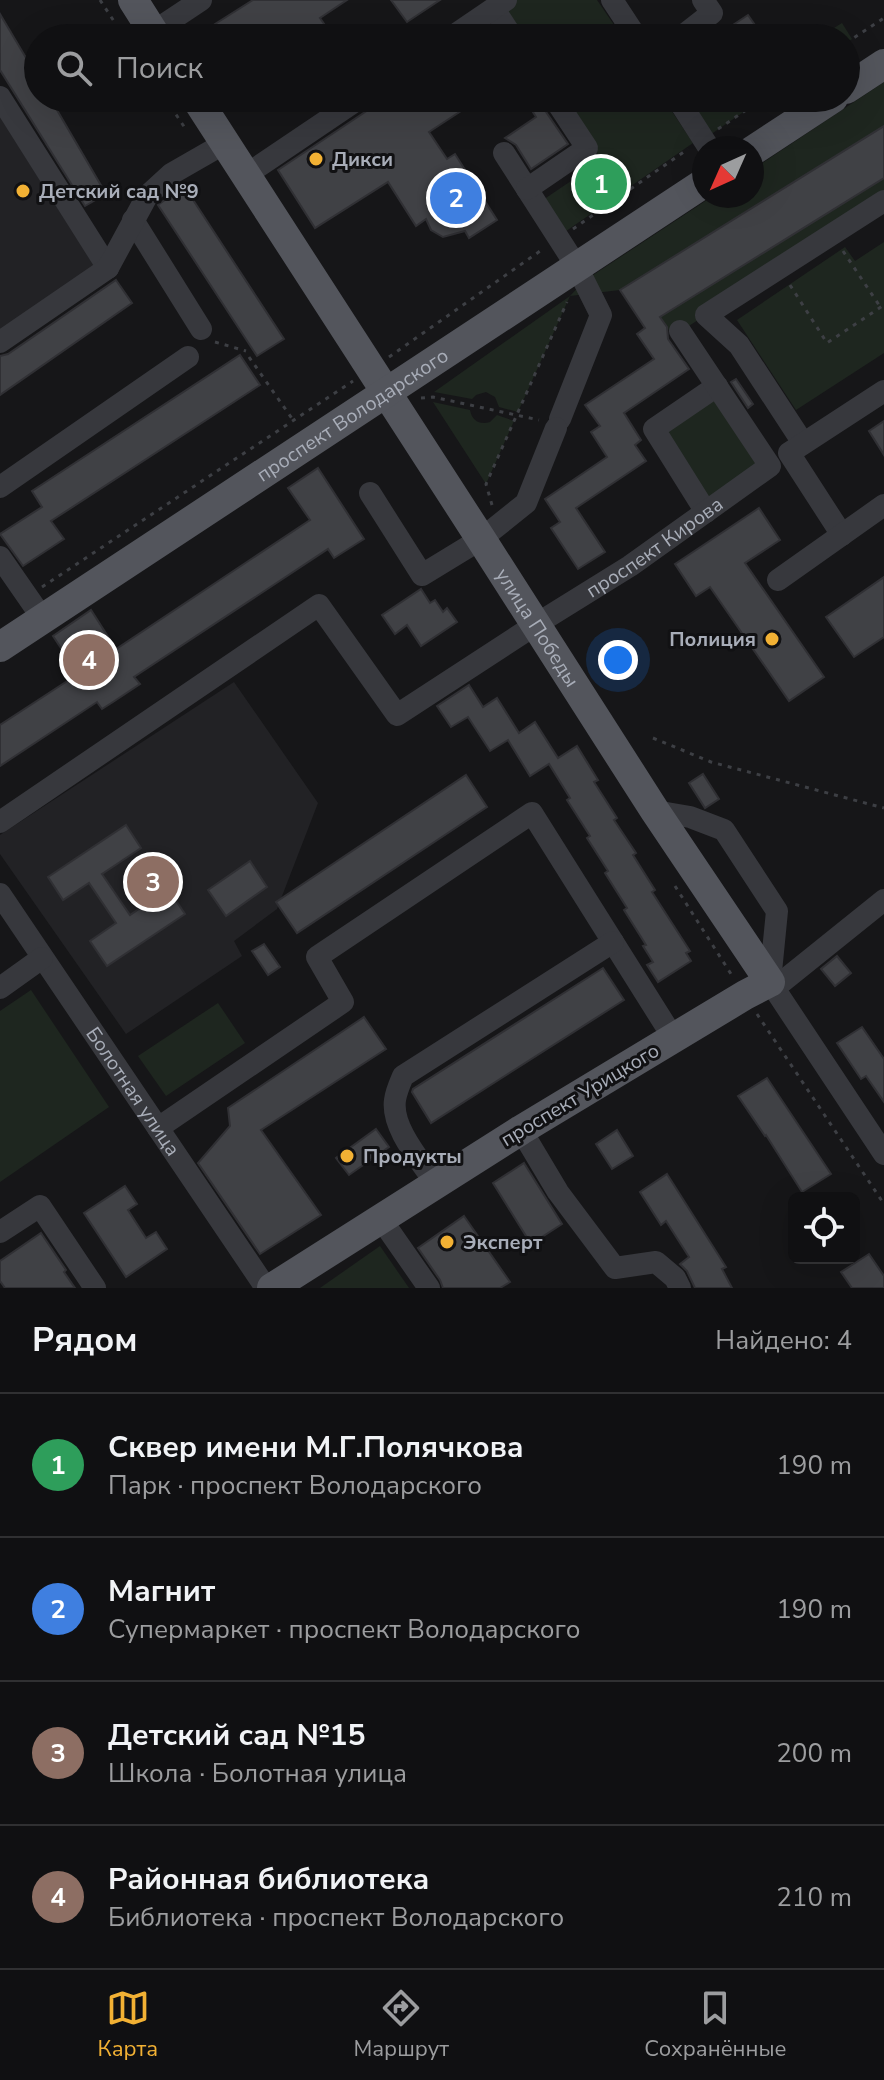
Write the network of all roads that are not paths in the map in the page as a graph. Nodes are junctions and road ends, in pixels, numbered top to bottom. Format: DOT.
graph roads {
  1 [pos="133,0"];
  2 [pos="201,0"];
  3 [pos="612,0"];
  4 [pos="703,0"];
  5 [pos="500,5"];
  6 [pos="141,24"];
  7 [pos="164,24"];
  8 [pos="471,24"];
  9 [pos="507,24"];
  10 [pos="628,24"];
  11 [pos="698,24"];
  12 [pos="884,66"];
  13 [pos="860,81"];
  14 [pos="0,97"];
  15 [pos="205,112"];
  16 [pos="339,112"];
  17 [pos="563,112"];
  18 [pos="686,112"];
  19 [pos="812,112"];
  20 [pos="701,136"];
  21 [pos="225,143"];
  22 [pos="764,143"];
  23 [pos="504,153"];
  24 [pos="246,175"];
  25 [pos="527,189"];
  26 [pos="692,192"];
  27 [pos="884,201"];
  28 [pos="133,220"];
  29 [pos="108,268"];
  30 [pos="581,274"];
  31 [pos="201,329"];
  32 [pos="680,331"];
  33 [pos="0,342"];
  34 [pos="188,357"];
  35 [pos="717,386"];
  36 [pos="391,387"];
  37 [pos="884,391"];
  38 [pos="787,454"];
  39 [pos="0,487"];
  40 [pos="370,493"];
  41 [pos="884,505"];
  42 [pos="706,512"];
  43 [pos="490,532"];
  44 [pos="842,535"];
  45 [pos="0,557"];
  46 [pos="778,580"];
  47 [pos="35,608"];
  48 [pos="535,625"];
  49 [pos="0,647"];
  50 [pos="655,811"];
  51 [pos="0,822"];
  52 [pos="0,894"];
  53 [pos="884,900"];
  54 [pos="613,942"];
  55 [pos="42,958"];
  56 [pos="0,988"];
  57 [pos="757,989"];
  58 [pos="674,1039"];
  59 [pos="158,1128"];
  60 [pos="521,1130"];
  61 [pos="884,1154"];
  62 [pos="436,1184"];
  63 [pos="381,1219"];
  64 [pos="0,1232"];
  65 [pos="95,1288"];
  66 [pos="269,1288"];
  67 [pos="429,1288"];
  68 [pos="680,1288"];
  1 -- 6 [label="main road"];
  2 -- 7 [label="street"];
  3 -- 10 [label="street"];
  4 -- 11 [label="street"];
  5 -- 8 [label="street"];
  5 -- 9 [label="street"];
  12 -- 13 [label="main road"];
  14 -- 29 [label="street"];
  15 -- 21 [label="main road, улица Победы"];
  16 -- 24 [label="street"];
  17 -- 25 [label="street"];
  18 -- 20 [label="street"];
  19 -- 22 [label="main road"];
  21 -- 24 [label="main road, улица Победы"];
  21 -- 28 [label="street"];
  23 -- 25 [label="street"];
  24 -- 36 [label="main road, улица Победы"];
  25 -- 30 [label="street"];
  26 -- 30 [label="main road, проспект Володарского"];
  27 -- 38 [label="street"];
  28 -- 29 [label="street"];
  28 -- 31 [label="street"];
  29 -- 33 [label="street"];
  30 -- 36 [label="main road, проспект Володарского"];
  30 -- 43 [label="street"];
  32 -- 35 [label="street"];
  34 -- 39 [label="street"];
  35 -- 38 [label="street"];
  35 -- 42 [label="street"];
  36 -- 43 [label="main road, улица Победы"];
  36 -- 47 [label="main road, проспект Володарского"];
  37 -- 38 [label="street, проспект Кирова"];
  38 -- 42 [label="street, проспект Кирова"];
  38 -- 44 [label="street"];
  40 -- 43 [label="street"];
  41 -- 44 [label="street"];
  42 -- 48 [label="street, проспект Кирова"];
  43 -- 48 [label="main road, улица Победы"];
  44 -- 46 [label="street"];
  45 -- 47 [label="street"];
  47 -- 49 [label="main road, проспект Володарского"];
  48 -- 50 [label="main road, улица Победы"];
  48 -- 51 [label="street, проспект Кирова"];
  50 -- 57 [label="main road, улица Победы"];
  50 -- 57 [label="street"];
  52 -- 55 [label="street, Болотная улица"];
  53 -- 57 [label="street, проспект Урицкого"];
  54 -- 58 [label="street"];
  54 -- 59 [label="street"];
  54 -- 62 [label="street"];
  55 -- 56 [label="street"];
  55 -- 59 [label="street, Болотная улица"];
  57 -- 58 [label="main road, проспект Урицкого"];
  57 -- 61 [label="street, улица Победы"];
  58 -- 60 [label="main road, проспект Урицкого"];
  59 -- 66 [label="street, Болотная улица"];
  60 -- 62 [label="main road, проспект Урицкого"];
  60 -- 68 [label="street"];
  62 -- 63 [label="main road, проспект Урицкого"];
  63 -- 66 [label="main road, проспект Урицкого"];
  63 -- 67 [label="street"];
  64 -- 65 [label="street"];
}
